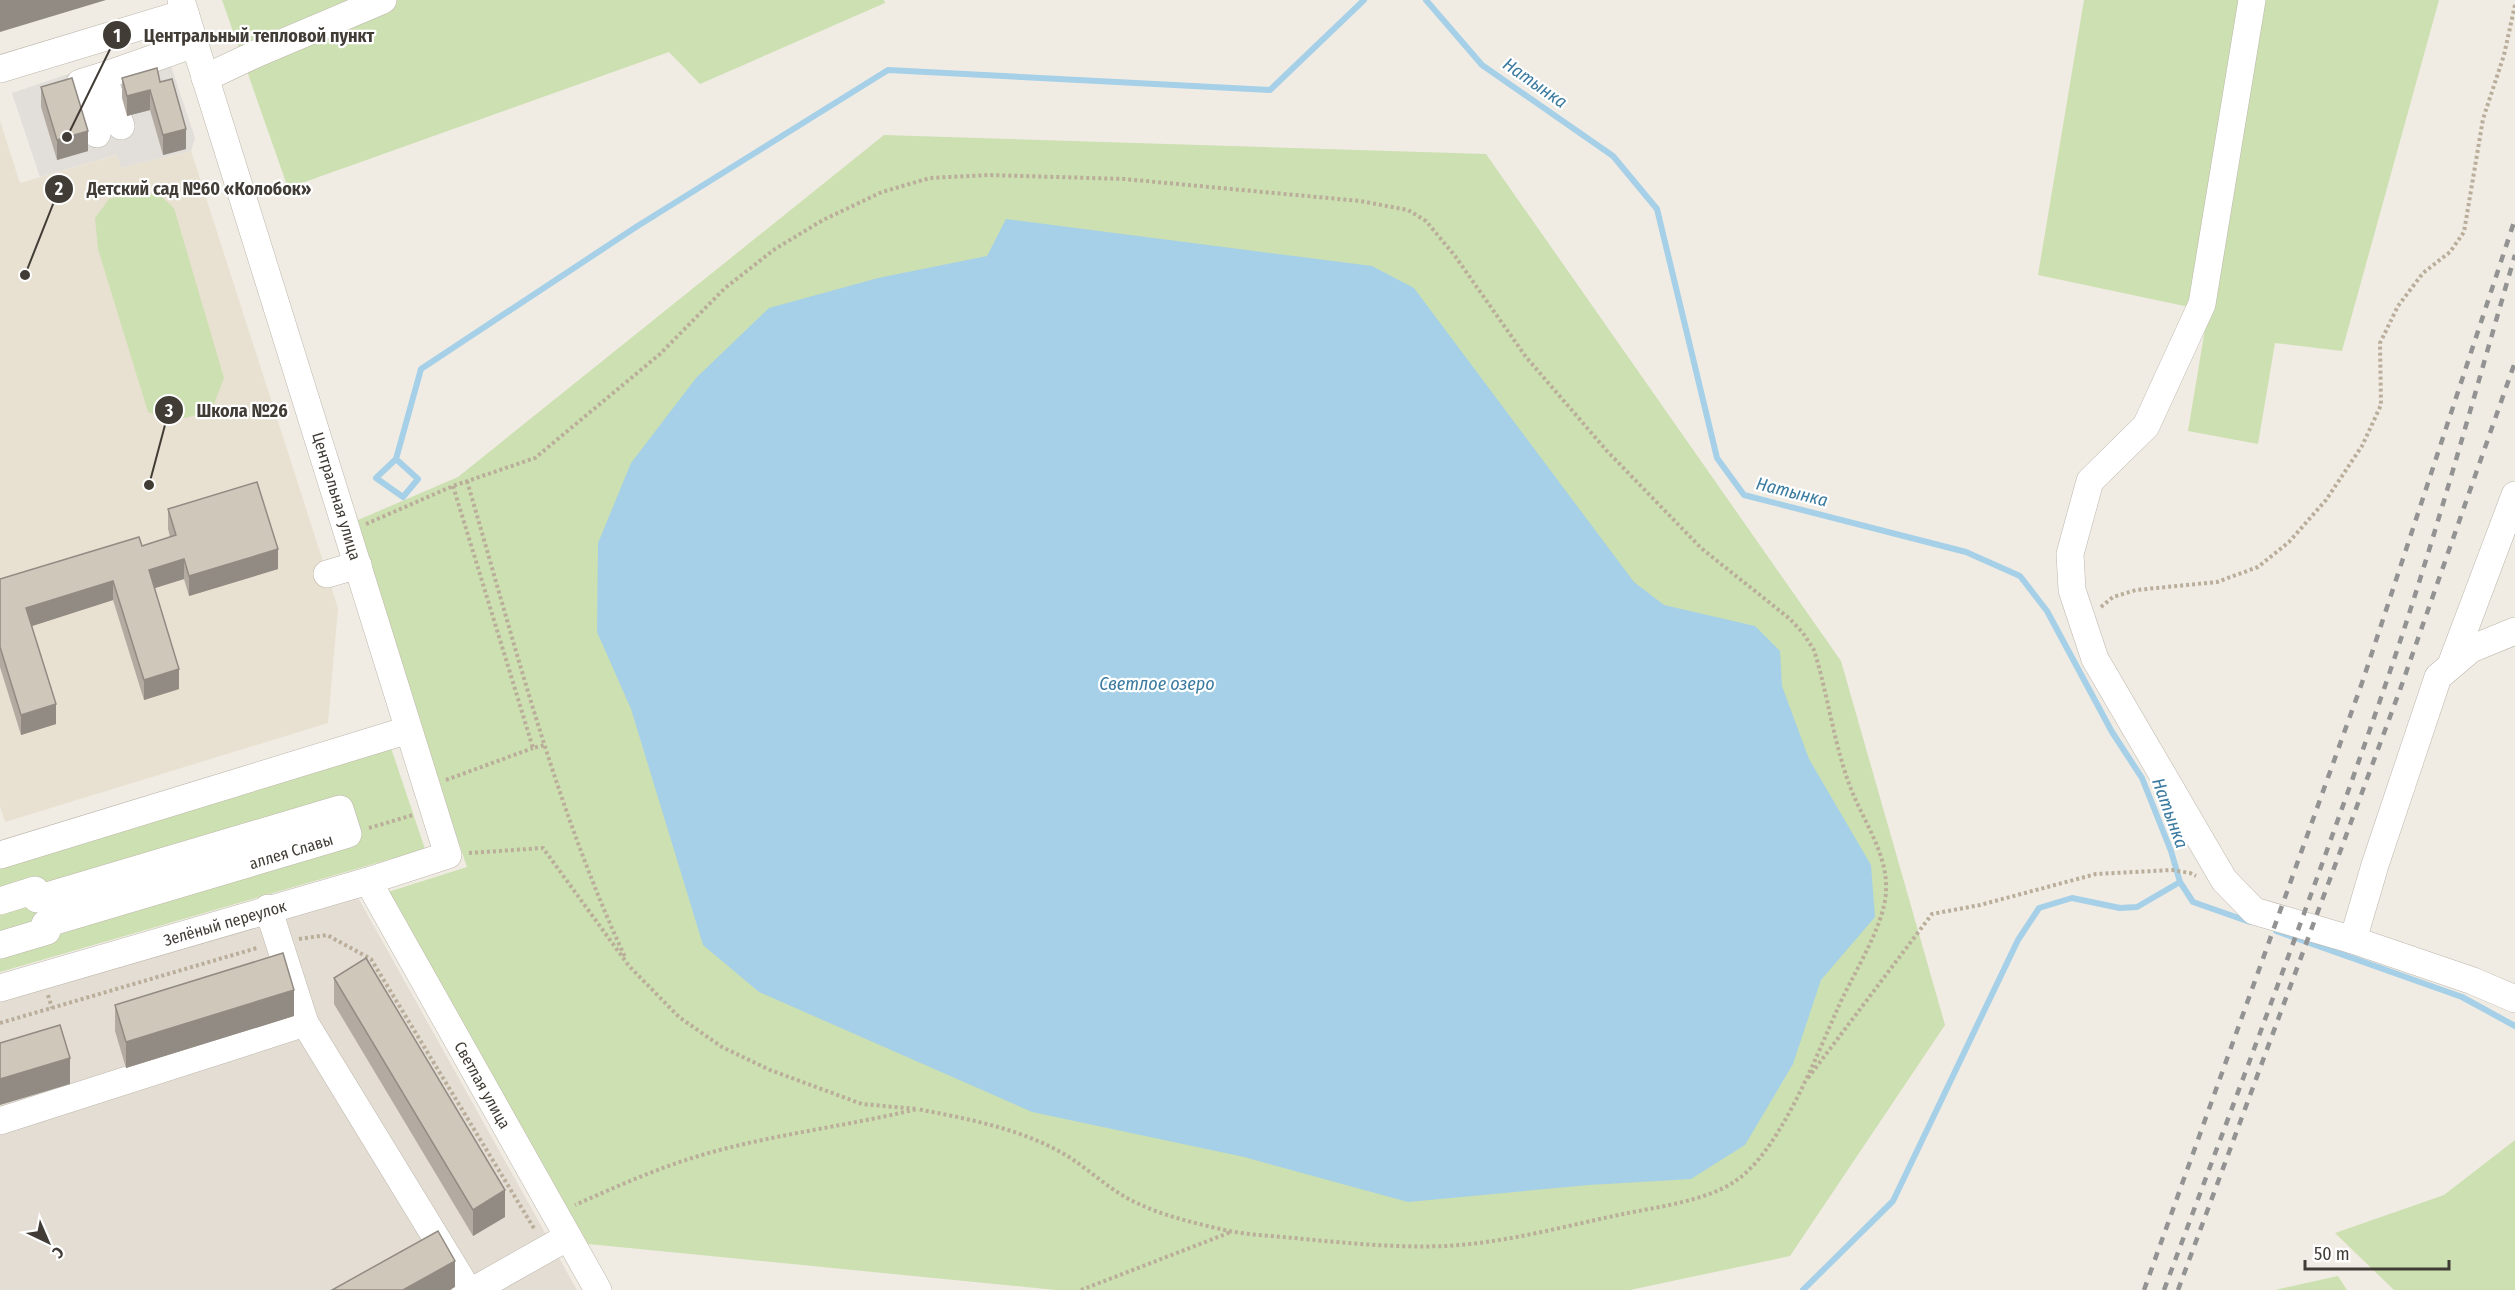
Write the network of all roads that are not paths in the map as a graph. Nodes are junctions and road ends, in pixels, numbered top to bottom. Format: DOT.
graph roads {
  1 [pos="383,0"];
  2 [pos="2252,0"];
  3 [pos="183,7"];
  4 [pos="194,44"];
  5 [pos="0,69"];
  6 [pos="205,78"];
  7 [pos="109,130"];
  8 [pos="2515,495"];
  9 [pos="358,565"];
  10 [pos="327,574"];
  11 [pos="2515,631"];
  12 [pos="2450,666"];
  13 [pos="408,730"];
  14 [pos="348,834"];
  15 [pos="0,855"];
  16 [pos="448,855"];
  17 [pos="368,881"];
  18 [pos="0,901"];
  19 [pos="268,908"];
  20 [pos="41,912"];
  21 [pos="2353,940"];
  22 [pos="0,945"];
  23 [pos="0,988"];
  24 [pos="2515,999"];
  25 [pos="305,1023"];
  26 [pos="0,1120"];
  27 [pos="561,1226"];
  28 [pos="468,1290"];
  29 [pos="474,1290"];
  30 [pos="598,1290"];
  1 -- 6 [label="street"];
  2 -- 21 [label="street"];
  3 -- 4 [label="street, Центральная улица"];
  3 -- 5 [label="street"];
  4 -- 6 [label="street, Центральная улица"];
  4 -- 7 [label="street"];
  6 -- 9 [label="street, Центральная улица"];
  8 -- 12 [label="street"];
  9 -- 10 [label="street"];
  9 -- 13 [label="street, Центральная улица"];
  11 -- 12 [label="street"];
  12 -- 21 [label="street"];
  13 -- 15 [label="street"];
  13 -- 16 [label="street, Центральная улица"];
  14 -- 20 [label="street, аллея Славы"];
  16 -- 17 [label="street, Зелёный переулок"];
  17 -- 19 [label="street, Зелёный переулок"];
  17 -- 27 [label="street, Светлая улица"];
  18 -- 20 [label="street, аллея Славы"];
  19 -- 23 [label="street, Зелёный переулок"];
  19 -- 25 [label="street"];
  20 -- 22 [label="street, аллея Славы"];
  21 -- 24 [label="street"];
  25 -- 26 [label="street"];
  25 -- 28 [label="street"];
  27 -- 29 [label="street"];
  27 -- 30 [label="street, Светлая улица"];
}
